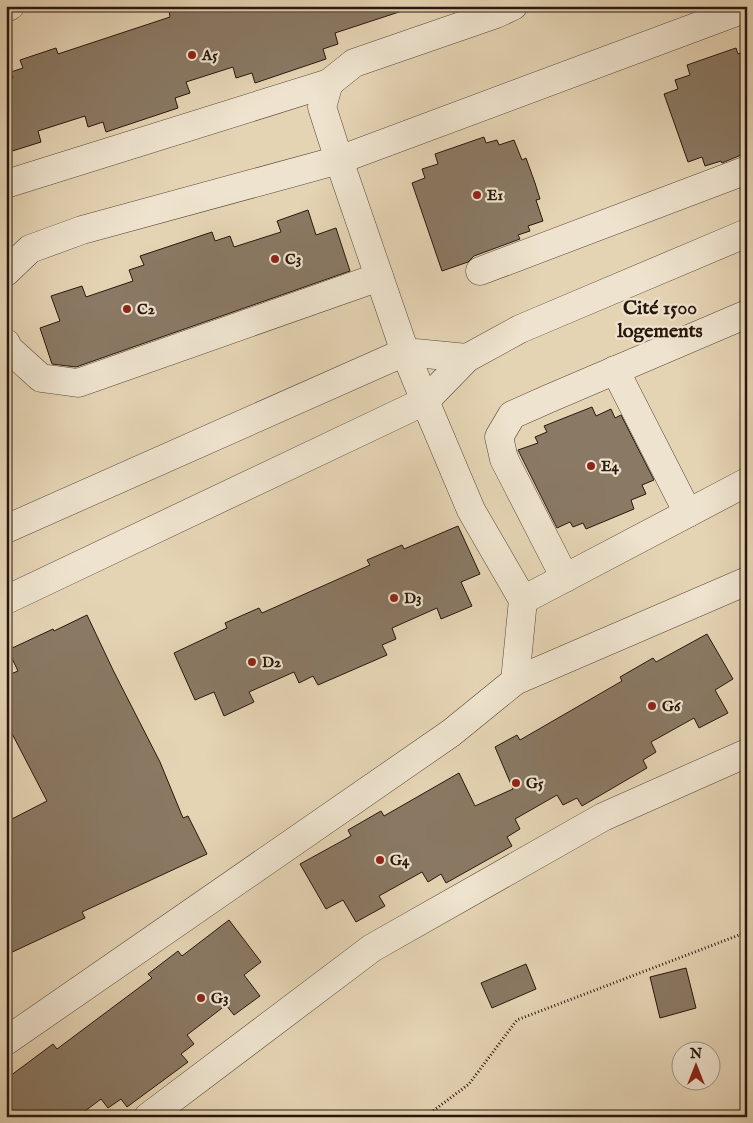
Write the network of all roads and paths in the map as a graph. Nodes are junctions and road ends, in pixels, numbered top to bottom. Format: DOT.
graph roads {
  1 [pos="10,6"];
  2 [pos="513,6"];
  3 [pos="6,8"];
  4 [pos="747,12"];
  5 [pos="329,83"];
  6 [pos="339,160"];
  7 [pos="747,170"];
  8 [pos="6,184"];
  9 [pos="747,233"];
  10 [pos="480,271"];
  11 [pos="6,272"];
  12 [pos="379,277"];
  13 [pos="747,314"];
  14 [pos="6,344"];
  15 [pos="405,352"];
  16 [pos="468,358"];
  17 [pos="615,370"];
  18 [pos="425,401"];
  19 [pos="747,482"];
  20 [pos="688,513"];
  21 [pos="6,529"];
  22 [pos="565,578"];
  23 [pos="747,581"];
  24 [pos="6,600"];
  25 [pos="523,600"];
  26 [pos="515,681"];
  27 [pos="747,753"];
  28 [pos="747,932"];
  29 [pos="6,1041"];
  30 [pos="148,1117"];
  31 [pos="425,1117"];
  1 -- 3 [label="street"];
  2 -- 5 [label="street"];
  4 -- 6 [label="street"];
  5 -- 6 [label="street"];
  5 -- 8 [label="street"];
  6 -- 11 [label="street"];
  6 -- 12 [label="street"];
  7 -- 10 [label="street"];
  9 -- 16 [label="street"];
  12 -- 14 [label="street"];
  12 -- 15 [label="street"];
  13 -- 17 [label="street"];
  15 -- 16 [label="street"];
  15 -- 18 [label="street"];
  15 -- 21 [label="street"];
  16 -- 18 [label="street"];
  17 -- 20 [label="street"];
  17 -- 22 [label="street"];
  18 -- 24 [label="street"];
  18 -- 25 [label="street"];
  19 -- 20 [label="street"];
  20 -- 22 [label="street"];
  22 -- 25 [label="street"];
  23 -- 26 [label="street"];
  25 -- 26 [label="street"];
  26 -- 29 [label="street"];
  27 -- 30 [label="street"];
  28 -- 31 [label="path"];
}
